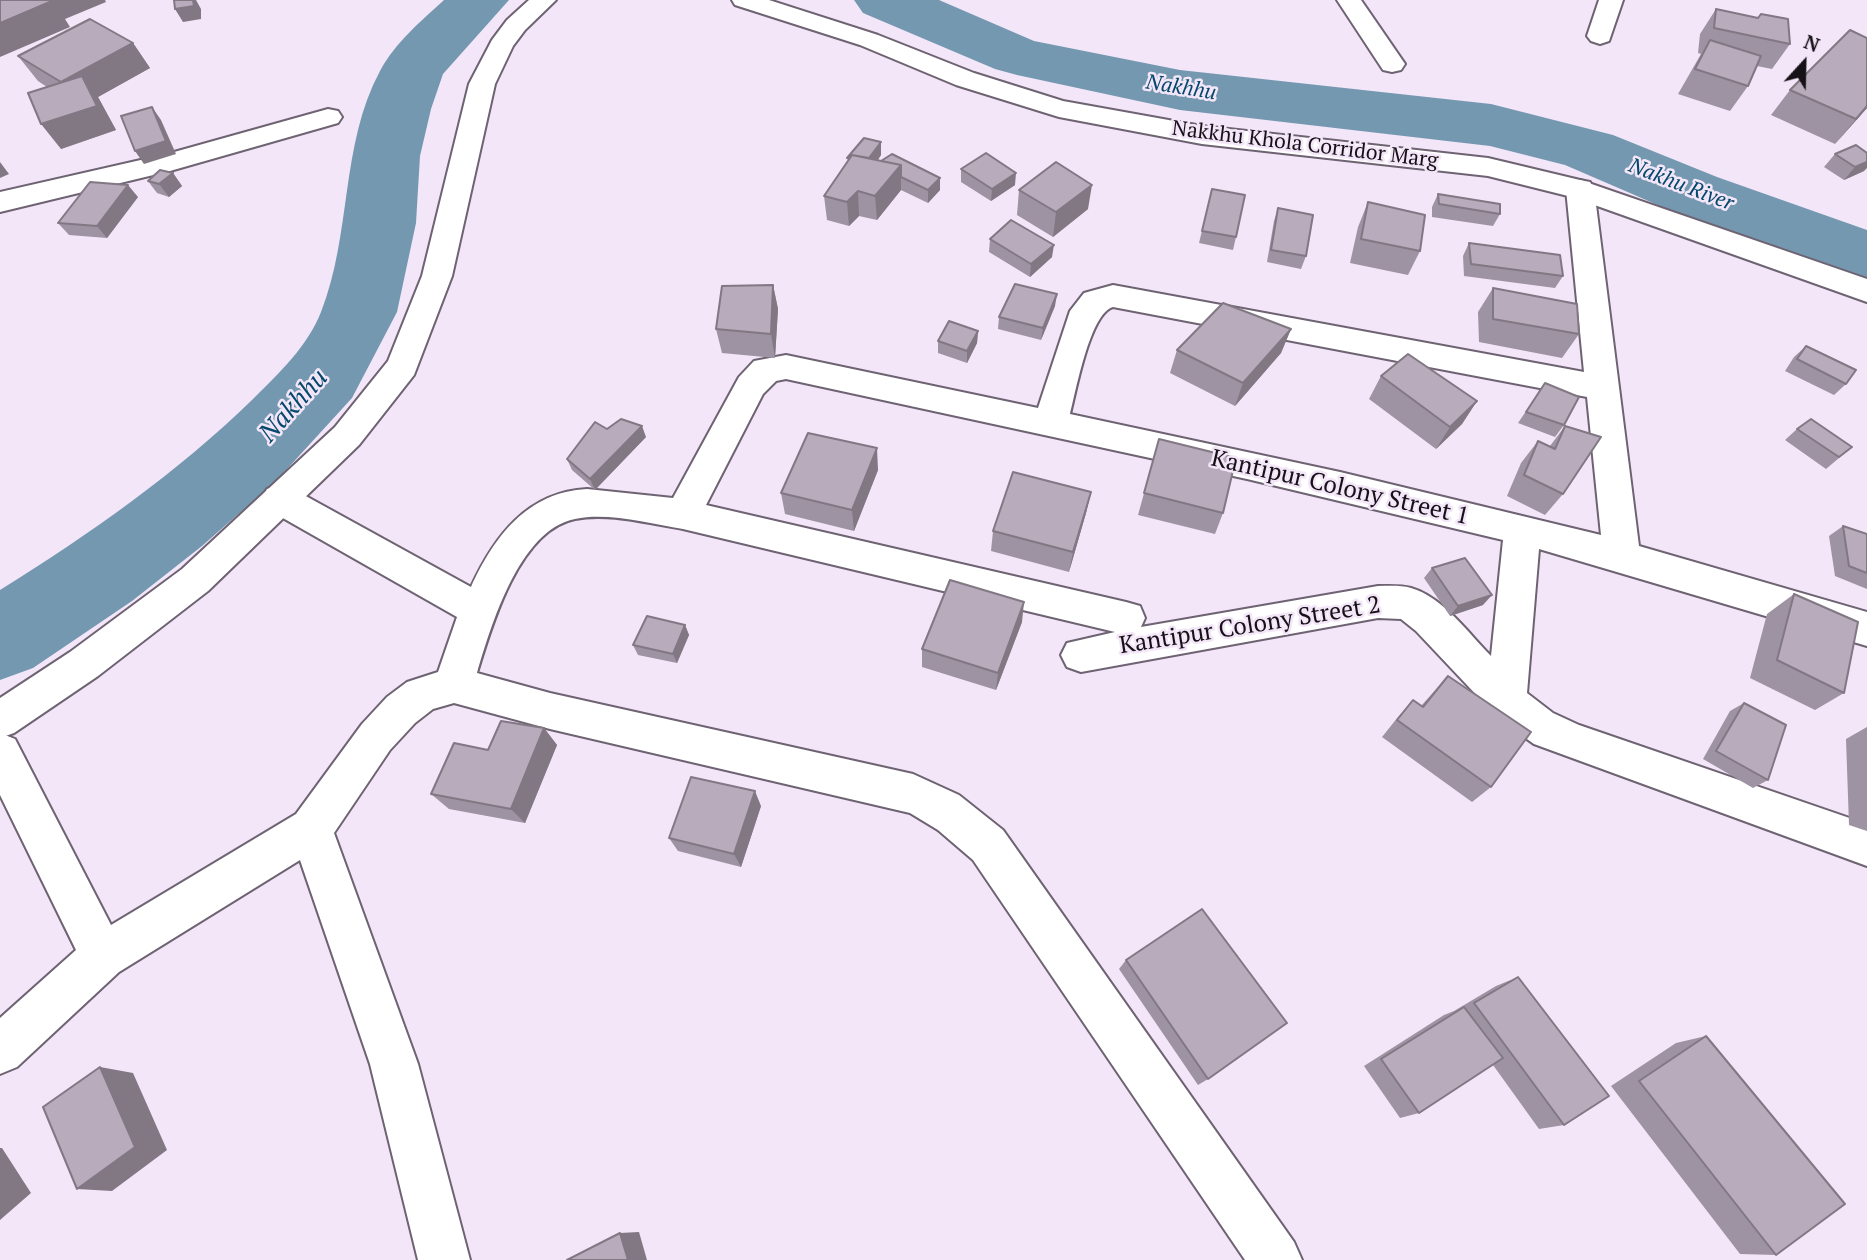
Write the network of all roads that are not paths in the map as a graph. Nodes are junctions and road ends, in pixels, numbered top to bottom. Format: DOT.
graph roads {
  1 [pos="544,0"];
  2 [pos="744,0"];
  3 [pos="1349,0"];
  4 [pos="1611,0"];
  5 [pos="1600,36"];
  6 [pos="1392,64"];
  7 [pos="328,117"];
  8 [pos="1580,189"];
  9 [pos="0,202"];
  10 [pos="1867,291"];
  11 [pos="1601,387"];
  12 [pos="1050,424"];
  13 [pos="280,499"];
  14 [pos="682,514"];
  15 [pos="1522,530"];
  16 [pos="1622,556"];
  17 [pos="478,610"];
  18 [pos="1126,618"];
  19 [pos="1867,629"];
  20 [pos="1081,655"];
  21 [pos="454,685"];
  22 [pos="1506,699"];
  23 [pos="0,720"];
  24 [pos="0,752"];
  25 [pos="311,829"];
  26 [pos="1867,845"];
  27 [pos="103,957"];
  28 [pos="0,1050"];
  29 [pos="444,1260"];
  30 [pos="1276,1260"];
  1 -- 13 [label="street"];
  2 -- 8 [label="street, Nakkhu Khola Corridor Marg"];
  3 -- 6 [label="street"];
  4 -- 5 [label="street"];
  7 -- 9 [label="street"];
  8 -- 10 [label="street, Nakkhu Khola Corridor Marg"];
  8 -- 11 [label="street"];
  11 -- 12 [label="street"];
  11 -- 16 [label="street"];
  12 -- 14 [label="street, Kantipur Colony Street 1"];
  12 -- 15 [label="street, Kantipur Colony Street 1"];
  13 -- 17 [label="street"];
  13 -- 23 [label="street"];
  14 -- 17 [label="street"];
  14 -- 18 [label="street"];
  15 -- 16 [label="street, Kantipur Colony Street 1"];
  15 -- 22 [label="street"];
  16 -- 19 [label="street, Kantipur Colony Street 1"];
  17 -- 21 [label="street"];
  20 -- 22 [label="street, Kantipur Colony Street 2"];
  21 -- 25 [label="street"];
  21 -- 30 [label="street"];
  22 -- 26 [label="street, Kantipur Colony Street 2"];
  24 -- 27 [label="street"];
  25 -- 27 [label="street"];
  25 -- 29 [label="street"];
  27 -- 28 [label="street"];
}
